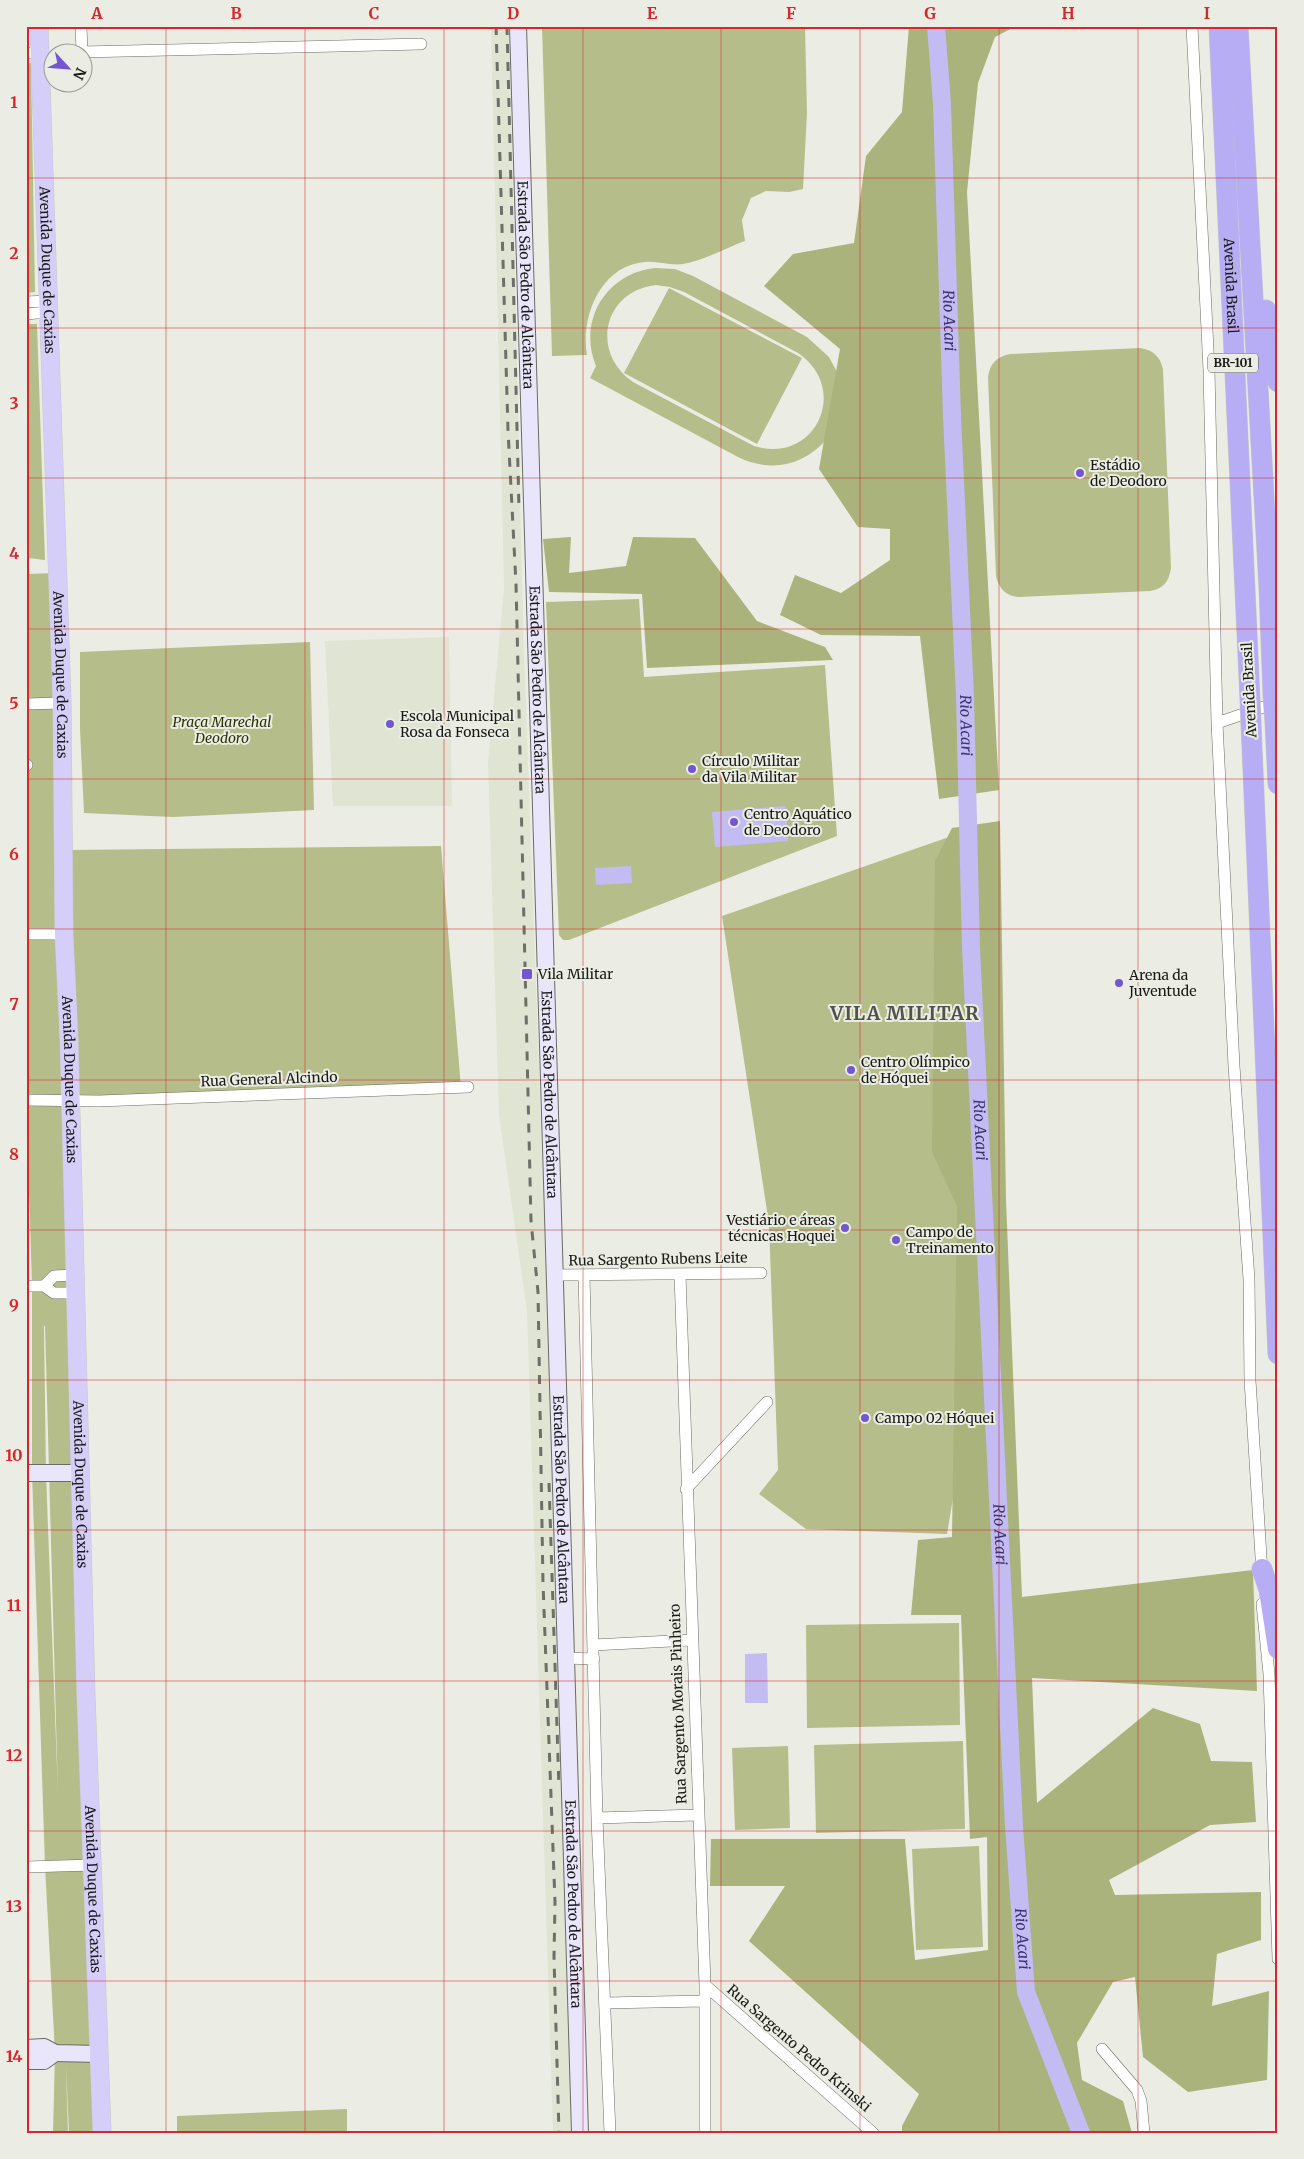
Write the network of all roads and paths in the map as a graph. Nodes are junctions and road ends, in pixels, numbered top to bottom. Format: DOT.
graph roads {
  1 [pos="39,26"];
  2 [pos="81,26"];
  3 [pos="518,26"];
  4 [pos="1192,26"];
  5 [pos="1219,26"];
  6 [pos="1238,26"];
  7 [pos="421,44"];
  8 [pos="33,53"];
  9 [pos="1243,104"];
  10 [pos="26,302"];
  11 [pos="48,307"];
  12 [pos="26,314"];
  13 [pos="1278,382"];
  14 [pos="1275,698"];
  15 [pos="62,703"];
  16 [pos="26,704"];
  17 [pos="1217,723"];
  18 [pos="1278,784"];
  19 [pos="26,934"];
  20 [pos="64,934"];
  21 [pos="468,1087"];
  22 [pos="26,1100"];
  23 [pos="70,1101"];
  24 [pos="761,1272"];
  25 [pos="74,1275"];
  26 [pos="556,1275"];
  27 [pos="680,1275"];
  28 [pos="584,1276"];
  29 [pos="26,1286"];
  30 [pos="44,1286"];
  31 [pos="75,1293"];
  32 [pos="1278,1354"];
  33 [pos="767,1402"];
  34 [pos="80,1473"];
  35 [pos="26,1474"];
  36 [pos="686,1489"];
  37 [pos="1262,1569"];
  38 [pos="691,1640"];
  39 [pos="593,1645"];
  40 [pos="1278,1649"];
  41 [pos="565,1658"];
  42 [pos="594,1659"];
  43 [pos="697,1815"];
  44 [pos="597,1818"];
  45 [pos="93,1865"];
  46 [pos="26,1866"];
  47 [pos="1278,1959"];
  48 [pos="705,1985"];
  49 [pos="704,2001"];
  50 [pos="605,2003"];
  51 [pos="26,2048"];
  52 [pos="1102,2049"];
  53 [pos="55,2053"];
  54 [pos="99,2054"];
  55 [pos="26,2062"];
  56 [pos="102,2133"];
  57 [pos="580,2133"];
  58 [pos="610,2133"];
  59 [pos="705,2133"];
  60 [pos="873,2133"];
  61 [pos="1144,2133"];
  1 -- 8 [label="main road, Avenida Duque de Caxias"];
  2 -- 7 [label="street"];
  3 -- 26 [label="street, Estrada São Pedro de Alcântara"];
  4 -- 17 [label="street"];
  5 -- 32 [label="highway, Avenida Brasil / BR-101, bridge"];
  6 -- 9 [label="highway, Avenida Brasil / BR-101"];
  8 -- 11 [label="main road, Avenida Duque de Caxias"];
  9 -- 13 [label="highway"];
  9 -- 14 [label="highway, Avenida Brasil / BR-101"];
  10 -- 11 [label="street"];
  11 -- 12 [label="street"];
  11 -- 15 [label="main road, Avenida Duque de Caxias"];
  14 -- 17 [label="street"];
  14 -- 18 [label="highway, Avenida Brasil / BR-101, bridge"];
  15 -- 16 [label="street"];
  15 -- 20 [label="main road, Avenida Duque de Caxias"];
  17 -- 37 [label="street"];
  19 -- 20 [label="street"];
  20 -- 23 [label="main road, Avenida Duque de Caxias"];
  21 -- 23 [label="street, Rua General Alcindo"];
  22 -- 23 [label="street, Rua General Alcindo"];
  23 -- 25 [label="main road, Avenida Duque de Caxias"];
  24 -- 27 [label="street, Rua Sargento Rubens Leite"];
  25 -- 30 [label="street"];
  25 -- 31 [label="main road, Avenida Duque de Caxias"];
  26 -- 28 [label="street, Rua Sargento Rubens Leite"];
  26 -- 41 [label="street, Estrada São Pedro de Alcântara"];
  27 -- 28 [label="street, Rua Sargento Rubens Leite"];
  27 -- 36 [label="street, Rua Sargento Morais Pinheiro"];
  28 -- 39 [label="street"];
  29 -- 30 [label="street"];
  30 -- 31 [label="street"];
  31 -- 34 [label="main road, Avenida Duque de Caxias"];
  33 -- 36 [label="street"];
  34 -- 35 [label="street"];
  34 -- 45 [label="main road, Avenida Duque de Caxias"];
  36 -- 38 [label="street, Rua Sargento Morais Pinheiro"];
  37 -- 40 [label="highway"];
  37 -- 47 [label="street"];
  38 -- 39 [label="street"];
  38 -- 43 [label="street, Rua Sargento Morais Pinheiro"];
  39 -- 42 [label="street"];
  41 -- 42 [label="street"];
  41 -- 57 [label="street, Estrada São Pedro de Alcântara"];
  42 -- 44 [label="street"];
  43 -- 44 [label="street"];
  43 -- 48 [label="street, Rua Sargento Morais Pinheiro"];
  44 -- 50 [label="street"];
  45 -- 46 [label="street"];
  45 -- 54 [label="main road, Avenida Duque de Caxias"];
  48 -- 49 [label="street, Rua Sargento Morais Pinheiro"];
  48 -- 60 [label="street, Rua Sargento Pedro Krinski"];
  49 -- 50 [label="street"];
  49 -- 59 [label="street, Rua Sargento Morais Pinheiro"];
  50 -- 58 [label="street"];
  51 -- 53 [label="street"];
  52 -- 61 [label="street"];
  53 -- 54 [label="street"];
  53 -- 55 [label="street"];
  54 -- 56 [label="main road, Avenida Duque de Caxias"];
}
